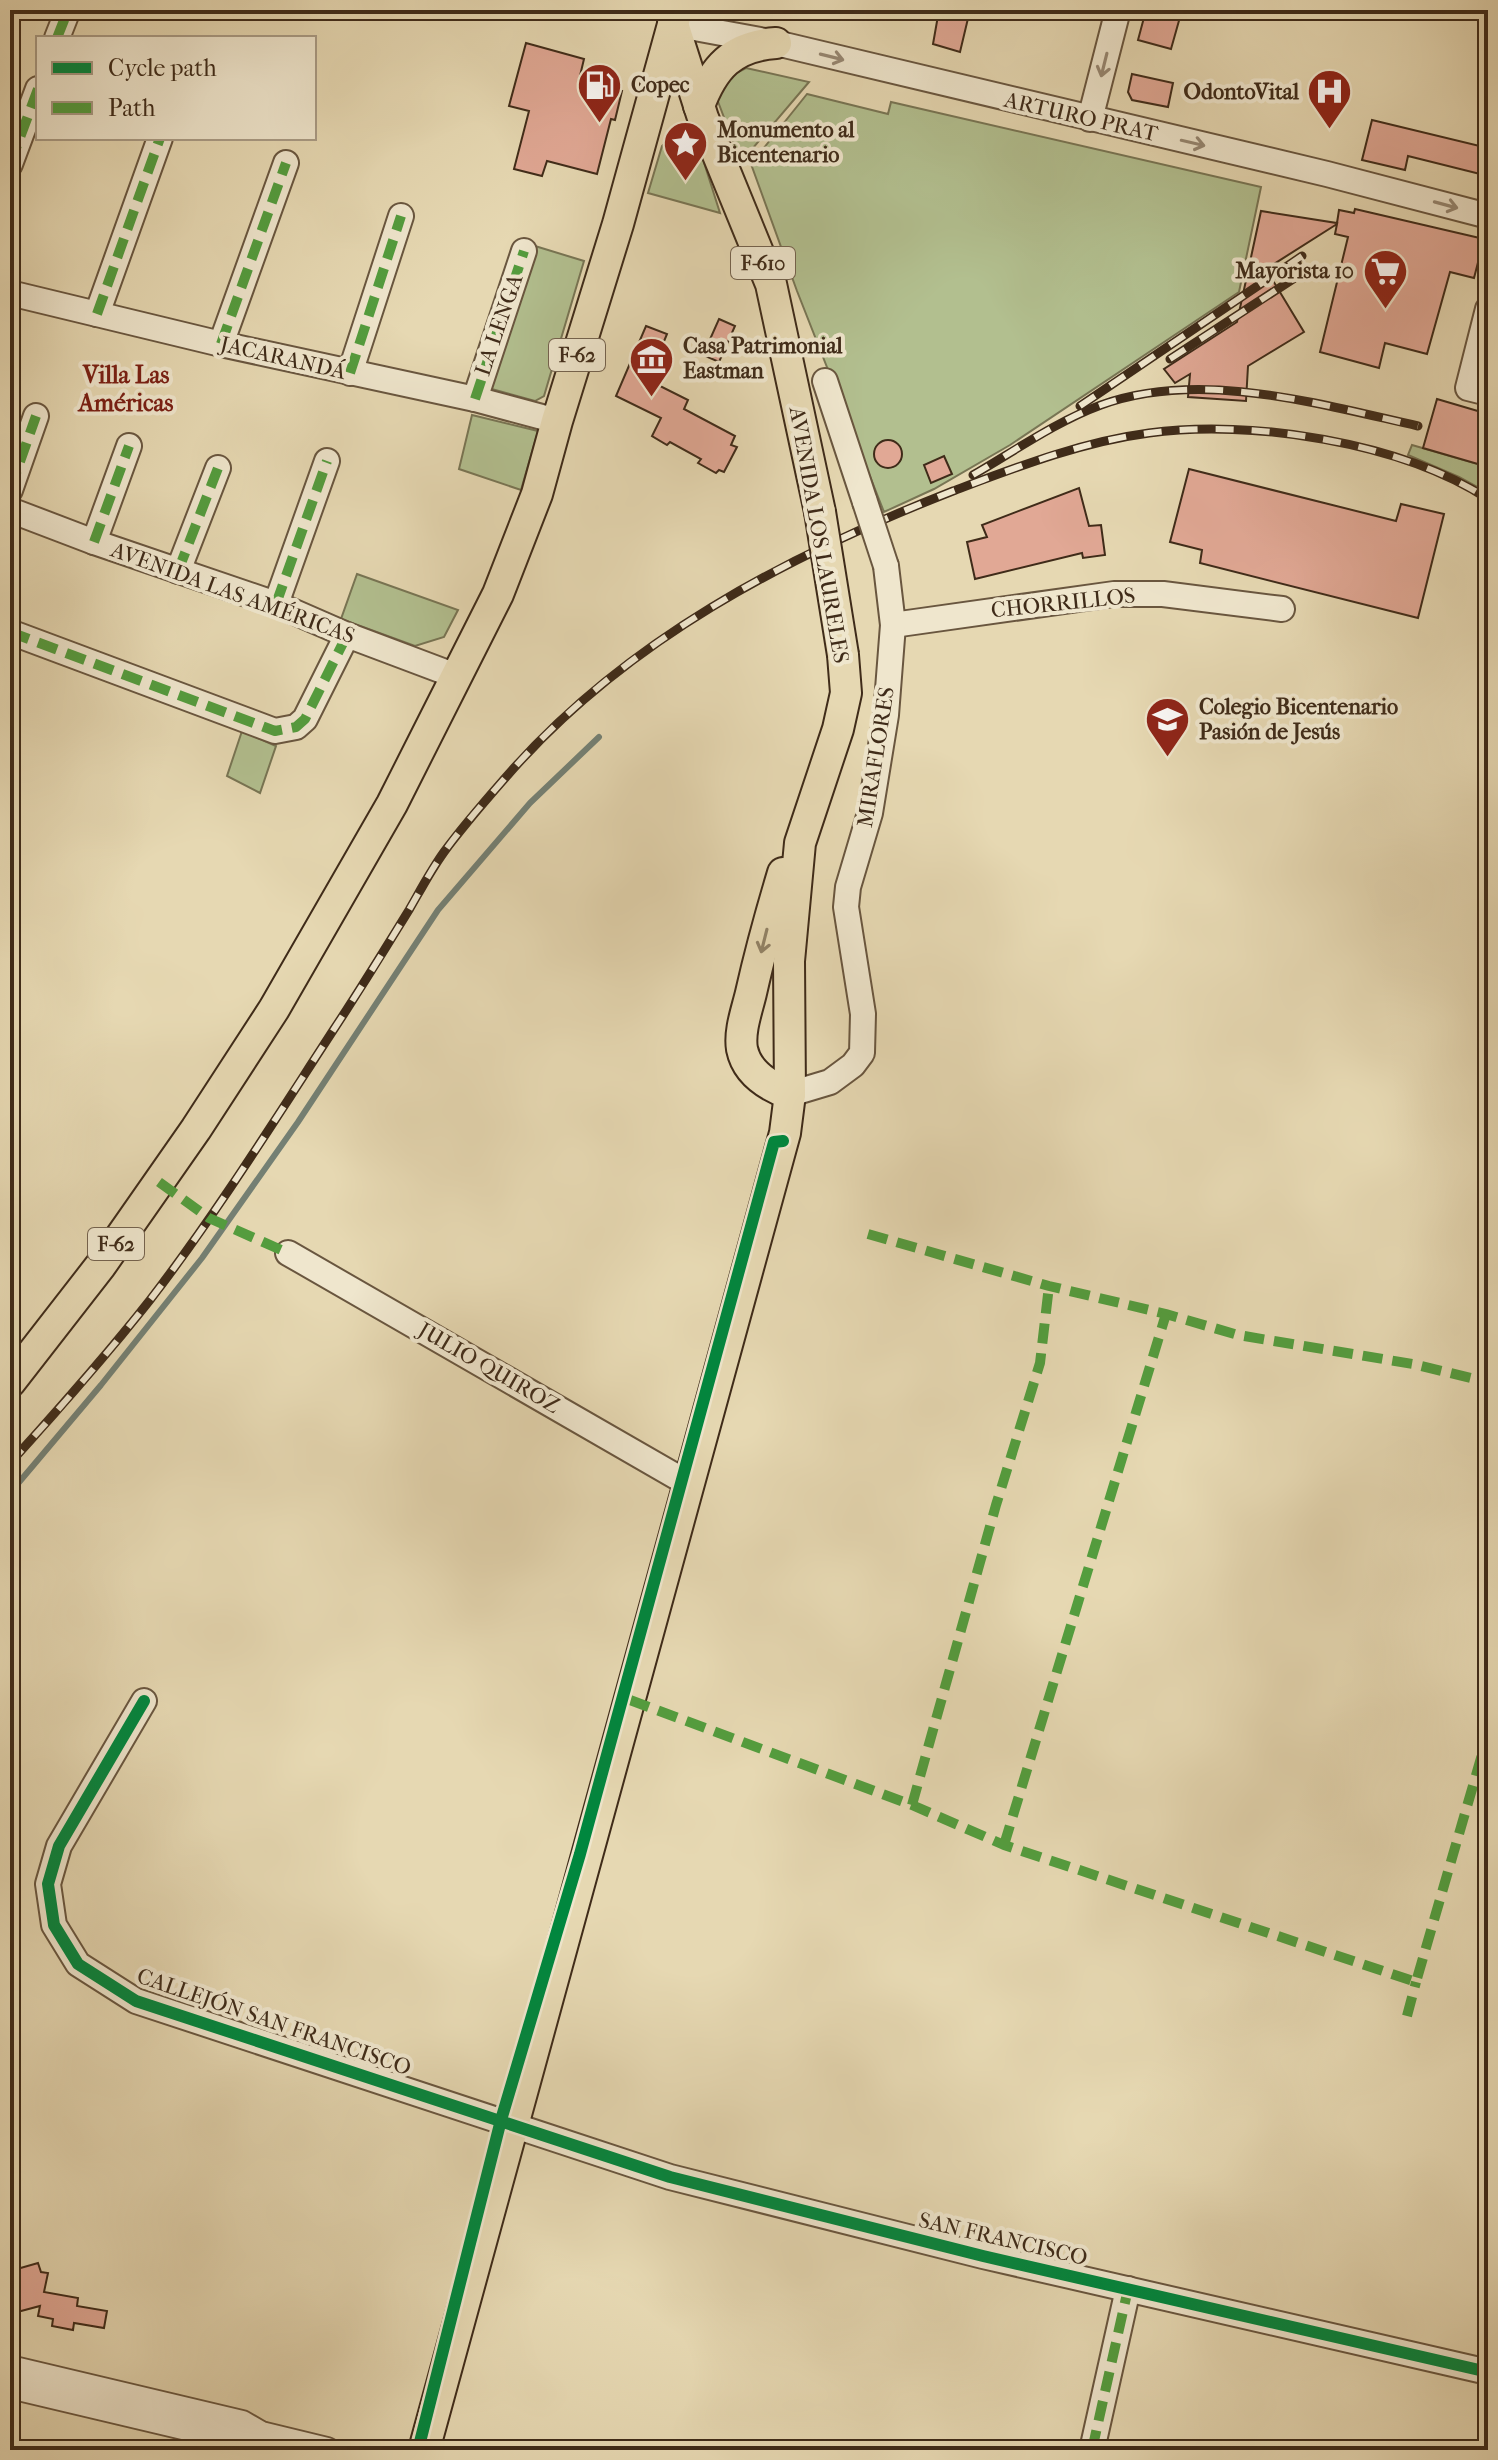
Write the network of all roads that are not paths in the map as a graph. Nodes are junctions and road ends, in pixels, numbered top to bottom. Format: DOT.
graph roads {
  1 [pos="68,10"];
  2 [pos="1118,10"];
  3 [pos="675,17"];
  4 [pos="58,36"];
  5 [pos="776,43"];
  6 [pos="36,94"];
  7 [pos="701,112"];
  8 [pos="1090,119"];
  9 [pos="646,123"];
  10 [pos="159,140"];
  11 [pos="286,163"];
  12 [pos="10,164"];
  13 [pos="401,216"];
  14 [pos="1488,216"];
  15 [pos="524,251"];
  16 [pos="10,293"];
  17 [pos="1488,309"];
  18 [pos="97,314"];
  19 [pos="221,344"];
  20 [pos="350,373"];
  21 [pos="825,381"];
  22 [pos="1488,393"];
  23 [pos="475,399"];
  24 [pos="36,416"];
  25 [pos="557,421"];
  26 [pos="129,446"];
  27 [pos="327,461"];
  28 [pos="218,468"];
  29 [pos="10,490"];
  30 [pos="10,510"];
  31 [pos="94,542"];
  32 [pos="178,571"];
  33 [pos="276,604"];
  34 [pos="1282,609"];
  35 [pos="893,625"];
  36 [pos="10,632"];
  37 [pos="347,635"];
  38 [pos="456,676"];
  39 [pos="800,843"];
  40 [pos="790,1094"];
  41 [pos="288,1253"];
  42 [pos="10,1382"];
  43 [pos="689,1484"];
  44 [pos="144,1701"];
  45 [pos="513,2125"];
  46 [pos="1128,2289"];
  47 [pos="1488,2372"];
  48 [pos="20,2379"];
  49 [pos="327,2450"];
  50 [pos="424,2450"];
  51 [pos="1092,2450"];
  1 -- 4 [label="street"];
  2 -- 8 [label="street, one-way"];
  3 -- 5 [label="street, ARTURO PRAT"];
  3 -- 7 [label="main road, AVENIDA LOS LAURELES / F-610"];
  3 -- 9 [label="main road, F-62"];
  5 -- 7 [label="main road"];
  5 -- 8 [label="street, ARTURO PRAT, one-way"];
  6 -- 12 [label="street"];
  7 -- 9 [label="main road"];
  7 -- 39 [label="main road, AVENIDA LOS LAURELES / F-610, bridge"];
  8 -- 14 [label="street, ARTURO PRAT, one-way"];
  9 -- 25 [label="main road, F-62"];
  10 -- 18 [label="street"];
  11 -- 19 [label="street"];
  13 -- 20 [label="street"];
  15 -- 23 [label="street, LA LENGA"];
  16 -- 18 [label="street, JACARANDÁ"];
  17 -- 22 [label="street"];
  18 -- 19 [label="street, JACARANDÁ"];
  19 -- 20 [label="street, JACARANDÁ"];
  20 -- 23 [label="street, JACARANDÁ"];
  21 -- 35 [label="street, MIRAFLORES, bridge"];
  23 -- 25 [label="street, JACARANDÁ"];
  24 -- 29 [label="street"];
  25 -- 38 [label="main road, F-62"];
  26 -- 31 [label="street"];
  27 -- 33 [label="street"];
  28 -- 32 [label="street"];
  30 -- 31 [label="street, AVENIDA LAS AMÉRICAS"];
  31 -- 32 [label="street, AVENIDA LAS AMÉRICAS"];
  32 -- 33 [label="street, AVENIDA LAS AMÉRICAS"];
  33 -- 37 [label="street, AVENIDA LAS AMÉRICAS"];
  34 -- 35 [label="street, CHORRILLOS"];
  35 -- 40 [label="street, MIRAFLORES"];
  36 -- 37 [label="street"];
  37 -- 38 [label="street, AVENIDA LAS AMÉRICAS"];
  38 -- 42 [label="main road, F-62"];
  39 -- 40 [label="main road, AVENIDA LOS LAURELES / F-610"];
  39 -- 40 [label="main road, one-way"];
  40 -- 43 [label="main road, AVENIDA LOS LAURELES / F-610"];
  41 -- 43 [label="street, JULIO QUIROZ"];
  43 -- 45 [label="main road, AVENIDA LOS LAURELES / F-610"];
  44 -- 45 [label="street, CALLEJÓN SAN FRANCISCO"];
  45 -- 46 [label="street, SAN FRANCISCO"];
  45 -- 50 [label="main road, AVENIDA LOS LAURELES / F-610"];
  46 -- 47 [label="street, SAN FRANCISCO"];
  46 -- 51 [label="street"];
  48 -- 49 [label="street"];
}
